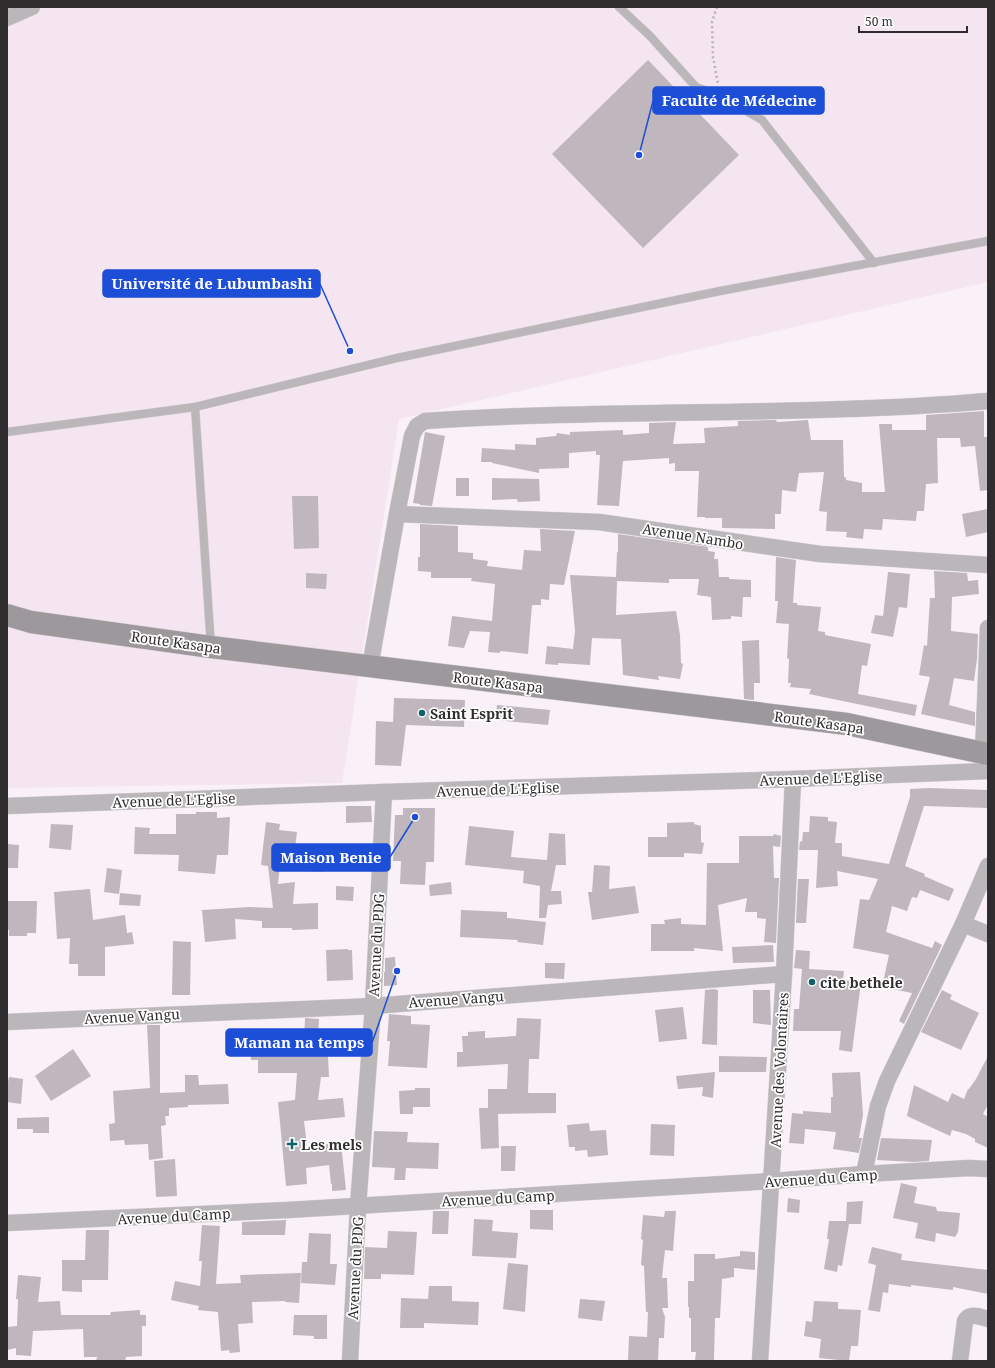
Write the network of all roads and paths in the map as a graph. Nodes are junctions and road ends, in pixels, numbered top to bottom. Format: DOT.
graph roads {
  1 [pos="32,7"];
  2 [pos="619,7"];
  3 [pos="717,7"];
  4 [pos="7,18"];
  5 [pos="721,96"];
  6 [pos="988,241"];
  7 [pos="874,263"];
  8 [pos="988,401"];
  9 [pos="195,407"];
  10 [pos="7,432"];
  11 [pos="397,514"];
  12 [pos="988,565"];
  13 [pos="7,615"];
  14 [pos="988,628"];
  15 [pos="211,647"];
  16 [pos="370,667"];
  17 [pos="986,759"];
  18 [pos="793,780"];
  19 [pos="384,792"];
  20 [pos="7,806"];
  21 [pos="988,866"];
  22 [pos="962,924"];
  23 [pos="988,934"];
  24 [pos="784,974"];
  25 [pos="373,1006"];
  26 [pos="7,1022"];
  27 [pos="988,1169"];
  28 [pos="864,1174"];
  29 [pos="772,1181"];
  30 [pos="358,1206"];
  31 [pos="7,1223"];
  32 [pos="988,1319"];
  33 [pos="350,1361"];
  34 [pos="760,1361"];
  35 [pos="960,1361"];
  1 -- 4 [label="street"];
  2 -- 5 [label="lane"];
  3 -- 5 [label="path"];
  5 -- 7 [label="lane"];
  6 -- 7 [label="lane"];
  7 -- 9 [label="lane"];
  8 -- 11 [label="street"];
  9 -- 10 [label="lane"];
  9 -- 15 [label="lane"];
  11 -- 12 [label="street, Avenue Nambo"];
  11 -- 16 [label="street"];
  13 -- 15 [label="main road, Route Kasapa"];
  14 -- 17 [label="street"];
  15 -- 16 [label="main road, Route Kasapa"];
  16 -- 17 [label="main road, Route Kasapa"];
  17 -- 18 [label="street, Avenue de L'Eglise"];
  18 -- 19 [label="street, Avenue de L'Eglise"];
  18 -- 24 [label="street, Avenue des Volontaires"];
  19 -- 20 [label="street, Avenue de L'Eglise"];
  19 -- 25 [label="street, Avenue du PDG"];
  21 -- 22 [label="street"];
  22 -- 23 [label="street"];
  22 -- 28 [label="street"];
  24 -- 25 [label="street, Avenue Vangu"];
  24 -- 29 [label="street, Avenue des Volontaires"];
  25 -- 26 [label="street, Avenue Vangu"];
  25 -- 30 [label="street, Avenue du PDG"];
  27 -- 28 [label="street, Avenue du Camp"];
  28 -- 29 [label="street, Avenue du Camp"];
  29 -- 30 [label="street, Avenue du Camp"];
  29 -- 34 [label="street, Avenue des Volontaires"];
  30 -- 31 [label="street, Avenue du Camp"];
  30 -- 33 [label="street, Avenue du PDG"];
  32 -- 35 [label="street"];
}
